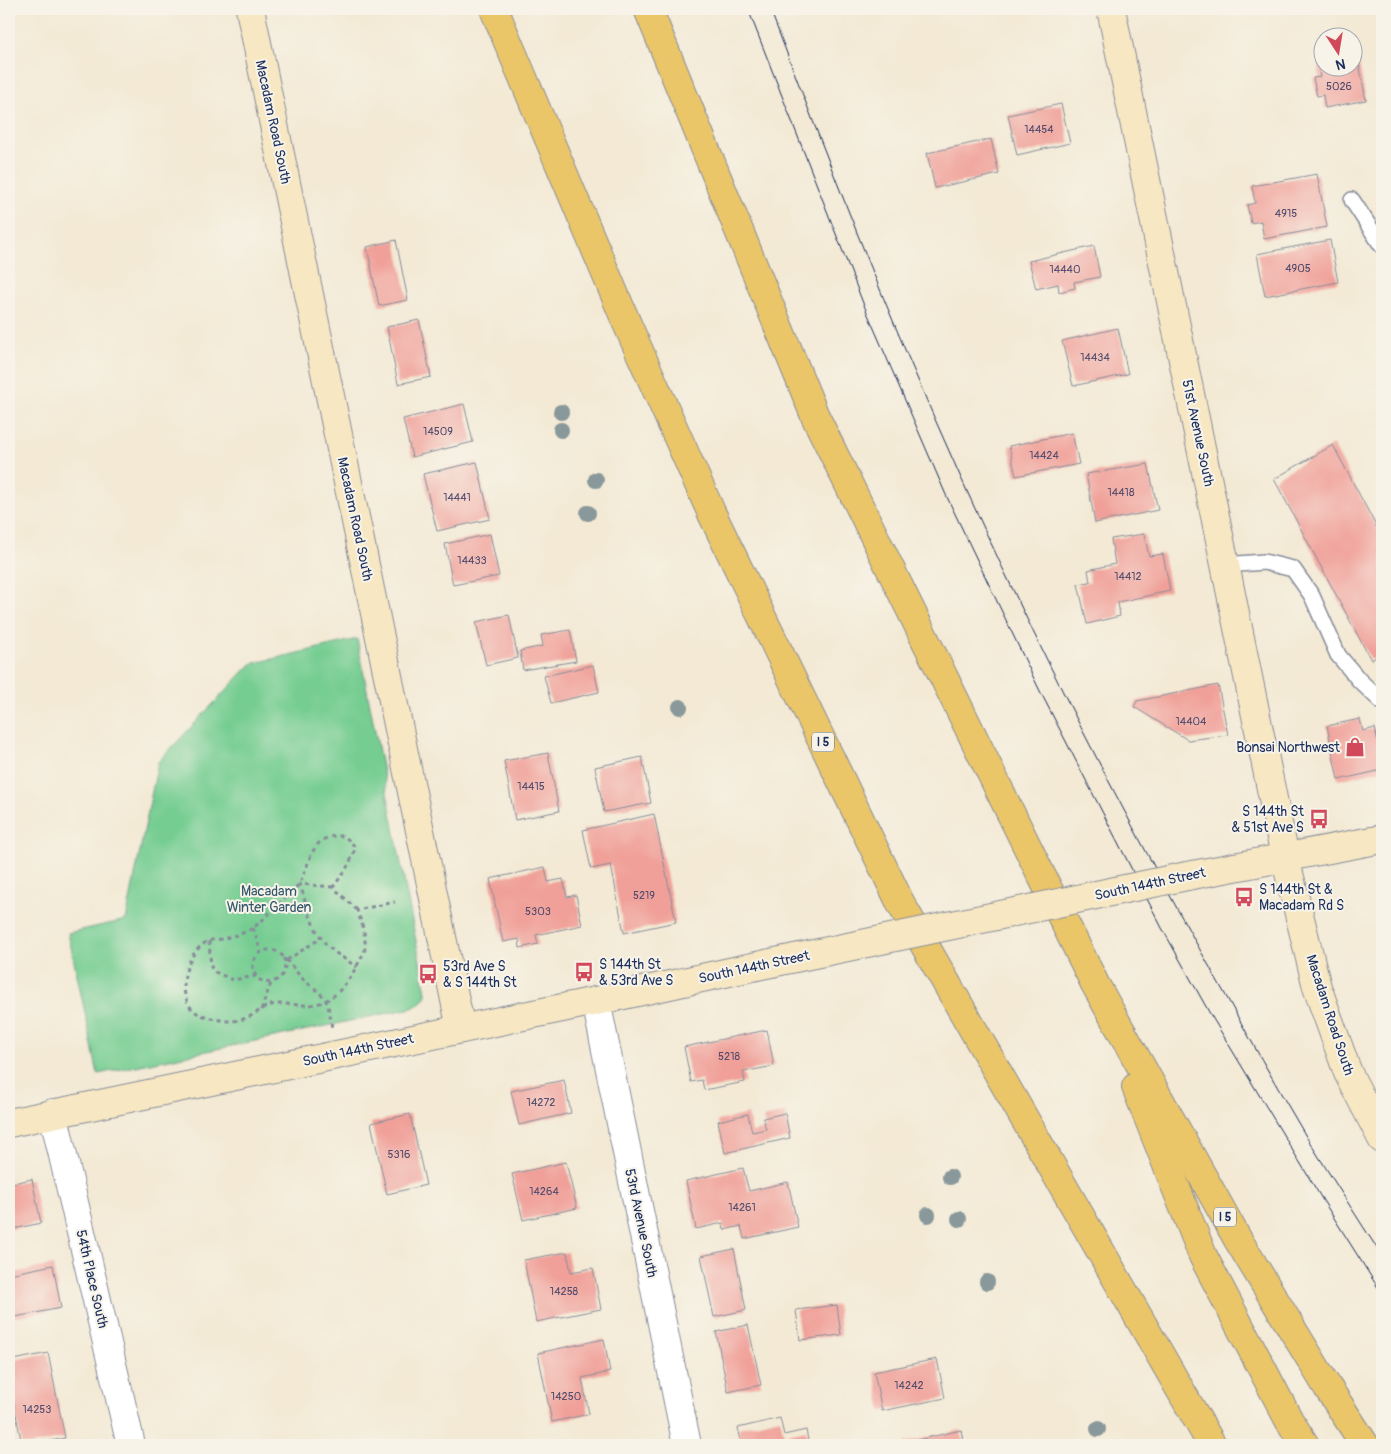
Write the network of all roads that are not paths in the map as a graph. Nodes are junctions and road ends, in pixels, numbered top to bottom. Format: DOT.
graph roads {
  1 [pos="250,9"];
  2 [pos="494,9"];
  3 [pos="648,9"];
  4 [pos="655,9"];
  5 [pos="1111,9"];
  6 [pos="674,74"];
  7 [pos="1352,200"];
  8 [pos="1382,246"];
  9 [pos="1225,565"];
  10 [pos="1382,702"];
  11 [pos="1382,839"];
  12 [pos="1285,857"];
  13 [pos="1095,984"];
  14 [pos="596,1001"];
  15 [pos="461,1028"];
  16 [pos="53,1113"];
  17 [pos="9,1123"];
  18 [pos="1382,1139"];
  19 [pos="131,1445"];
  20 [pos="687,1445"];
  21 [pos="1212,1445"];
  22 [pos="1305,1445"];
  23 [pos="1365,1445"];
  1 -- 15 [label="street, Macadam Road South"];
  2 -- 21 [label="highway, I 5"];
  3 -- 6 [label="highway, I 5"];
  4 -- 6 [label="highway"];
  5 -- 9 [label="street, 51st Avenue South"];
  6 -- 13 [label="highway, I 5"];
  7 -- 8 [label="lane"];
  9 -- 10 [label="lane"];
  9 -- 12 [label="street, 51st Avenue South"];
  11 -- 12 [label="street, South 144th Street"];
  12 -- 14 [label="street, South 144th Street, bridge"];
  12 -- 18 [label="street, Macadam Road South"];
  13 -- 22 [label="highway, I 5"];
  13 -- 23 [label="highway, I 5"];
  14 -- 15 [label="street, South 144th Street"];
  14 -- 20 [label="street, 53rd Avenue South"];
  15 -- 16 [label="street, South 144th Street"];
  16 -- 17 [label="street, South 144th Street"];
  16 -- 19 [label="street, 54th Place South"];
}
